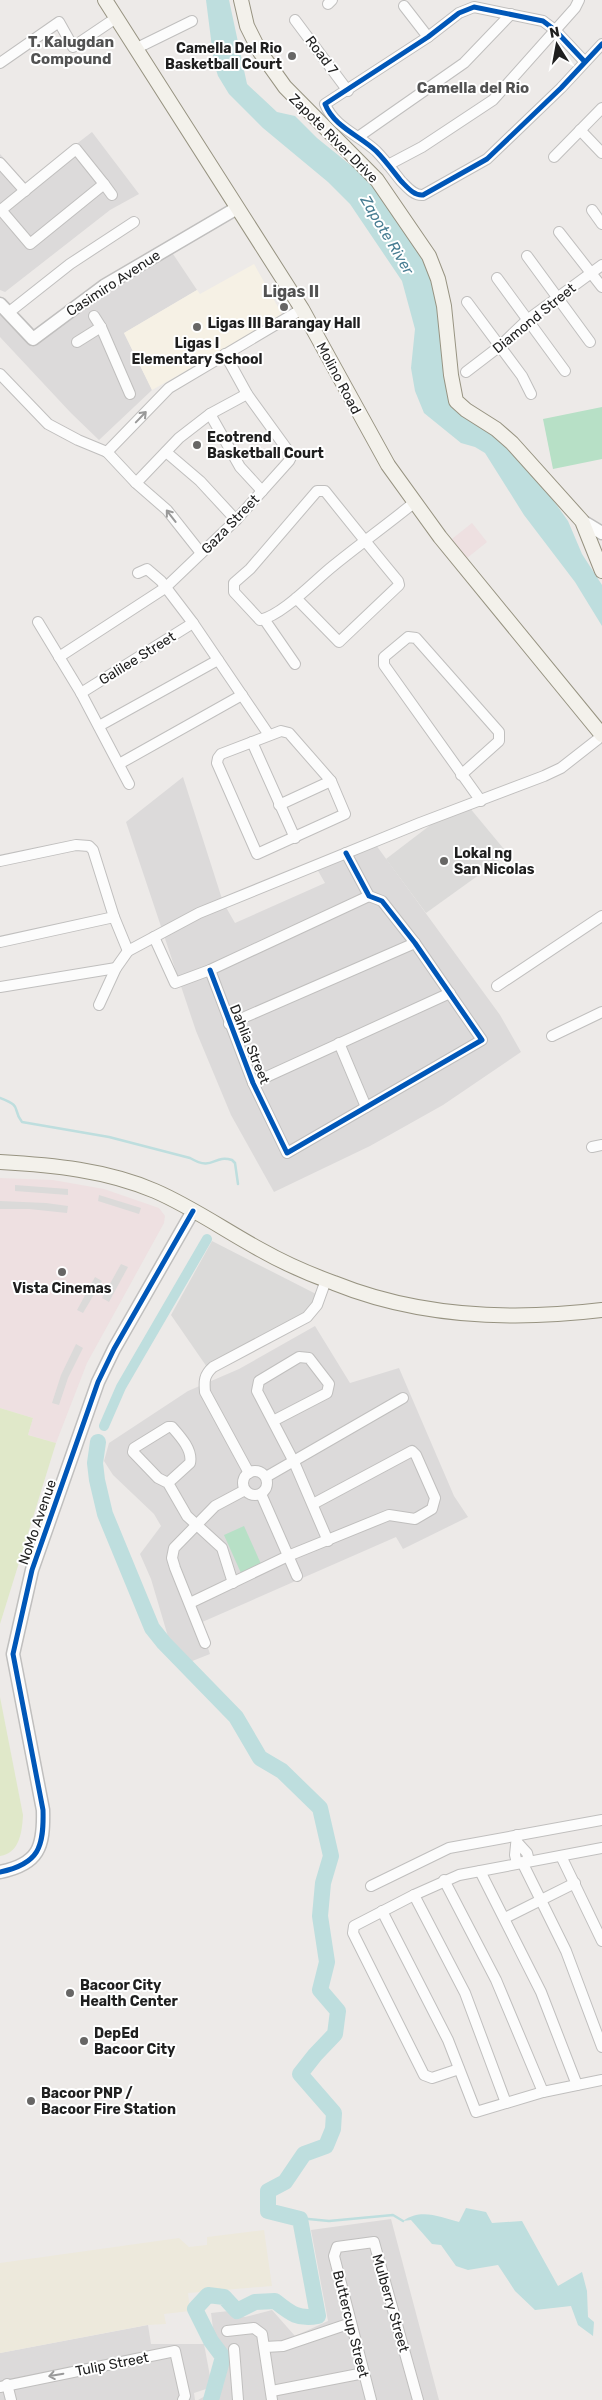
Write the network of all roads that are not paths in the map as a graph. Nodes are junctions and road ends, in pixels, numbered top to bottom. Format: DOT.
graph roads {
  1 [pos="105,0"];
  2 [pos="241,0"];
  3 [pos="579,0"];
  4 [pos="404,6"];
  5 [pos="511,14"];
  6 [pos="116,18"];
  7 [pos="295,20"];
  8 [pos="192,22"];
  9 [pos="555,30"];
  10 [pos="428,37"];
  11 [pos="602,44"];
  12 [pos="137,48"];
  13 [pos="584,62"];
  14 [pos="0,63"];
  15 [pos="348,90"];
  16 [pos="602,108"];
  17 [pos="580,130"];
  18 [pos="358,136"];
  19 [pos="602,153"];
  20 [pos="554,157"];
  21 [pos="0,163"];
  22 [pos="387,165"];
  23 [pos="373,176"];
  24 [pos="104,184"];
  25 [pos="25,191"];
  26 [pos="112,195"];
  27 [pos="236,208"];
  28 [pos="592,210"];
  29 [pos="0,211"];
  30 [pos="134,222"];
  31 [pos="602,224"];
  32 [pos="559,232"];
  33 [pos="527,256"];
  34 [pos="602,265"];
  35 [pos="591,273"];
  36 [pos="497,278"];
  37 [pos="602,287"];
  38 [pos="558,298"];
  39 [pos="467,302"];
  40 [pos="4,308"];
  41 [pos="302,309"];
  42 [pos="94,316"];
  43 [pos="527,320"];
  44 [pos="101,327"];
  45 [pos="77,342"];
  46 [pos="590,342"];
  47 [pos="500,346"];
  48 [pos="225,354"];
  49 [pos="565,371"];
  50 [pos="466,372"];
  51 [pos="0,374"];
  52 [pos="130,394"];
  53 [pos="247,394"];
  54 [pos="531,394"];
  55 [pos="210,414"];
  56 [pos="107,452"];
  57 [pos="166,452"];
  58 [pos="136,483"];
  59 [pos="262,491"];
  60 [pos="415,502"];
  61 [pos="236,520"];
  62 [pos="582,521"];
  63 [pos="602,533"];
  64 [pos="365,541"];
  65 [pos="202,554"];
  66 [pos="602,570"];
  67 [pos="138,573"];
  68 [pos="165,588"];
  69 [pos="296,598"];
  70 [pos="264,620"];
  71 [pos="38,622"];
  72 [pos="193,624"];
  73 [pos="58,657"];
  74 [pos="218,660"];
  75 [pos="295,664"];
  76 [pos="81,694"];
  77 [pos="242,695"];
  78 [pos="99,726"];
  79 [pos="269,735"];
  80 [pos="602,736"];
  81 [pos="252,742"];
  82 [pos="119,764"];
  83 [pos="462,775"];
  84 [pos="331,782"];
  85 [pos="129,784"];
  86 [pos="481,801"];
  87 [pos="279,805"];
  88 [pos="295,838"];
  89 [pos="346,853"];
  90 [pos="0,861"];
  91 [pos="369,896"];
  92 [pos="602,916"];
  93 [pos="114,917"];
  94 [pos="154,937"];
  95 [pos="0,942"];
  96 [pos="415,943"];
  97 [pos="128,951"];
  98 [pos="116,968"];
  99 [pos="210,970"];
  100 [pos="497,986"];
  101 [pos="0,987"];
  102 [pos="450,993"];
  103 [pos="99,1005"];
  104 [pos="602,1012"];
  105 [pos="229,1024"];
  106 [pos="552,1036"];
  107 [pos="339,1043"];
  108 [pos="253,1083"];
  109 [pos="366,1107"];
  110 [pos="0,1162"];
  111 [pos="193,1211"];
  112 [pos="326,1280"];
  113 [pos="602,1310"];
  114 [pos="404,1398"];
  115 [pos="274,1421"];
  116 [pos="294,1462"];
  117 [pos="249,1472"];
  118 [pos="266,1477"];
  119 [pos="168,1483"];
  120 [pos="246,1490"];
  121 [pos="261,1494"];
  122 [pos="313,1504"];
  123 [pos="197,1525"];
  124 [pos="328,1540"];
  125 [pos="288,1556"];
  126 [pos="297,1576"];
  127 [pos="233,1582"];
  128 [pos="190,1603"];
  129 [pos="205,1643"];
  130 [pos="602,1820"];
  131 [pos="517,1838"];
  132 [pos="601,1852"];
  133 [pos="561,1856"];
  134 [pos="523,1862"];
  135 [pos="480,1871"];
  136 [pos="0,1872"];
  137 [pos="444,1880"];
  138 [pos="575,1883"];
  139 [pos="371,1886"];
  140 [pos="414,1895"];
  141 [pos="541,1899"];
  142 [pos="382,1911"];
  143 [pos="504,1918"];
  144 [pos="602,1941"];
  145 [pos="602,2047"];
  146 [pos="459,2069"];
  147 [pos="602,2080"];
  148 [pos="576,2085"];
  149 [pos="543,2092"];
  150 [pos="506,2103"];
  151 [pos="337,2247"];
  152 [pos="350,2323"];
  153 [pos="227,2331"];
  154 [pos="265,2347"];
  155 [pos="234,2349"];
  156 [pos="364,2373"];
  157 [pos="3,2385"];
  158 [pos="272,2395"];
  159 [pos="12,2400"];
  160 [pos="183,2400"];
  161 [pos="238,2400"];
  162 [pos="371,2400"];
  163 [pos="418,2400"];
  1 -- 6 [label="main road, Molino Road"];
  2 -- 23 [label="main road, Zapote River Drive"];
  3 -- 9 [label="street"];
  4 -- 10 [label="street"];
  5 -- 9 [label="street"];
  5 -- 10 [label="street"];
  5 -- 18 [label="street"];
  6 -- 12 [label="main road, Molino Road"];
  6 -- 14 [label="street"];
  7 -- 15 [label="street, Road 7"];
  8 -- 12 [label="street"];
  9 -- 13 [label="street"];
  9 -- 22 [label="street"];
  10 -- 15 [label="street"];
  11 -- 13 [label="street"];
  12 -- 27 [label="main road, Molino Road"];
  13 -- 22 [label="street"];
  15 -- 18 [label="street"];
  16 -- 17 [label="street"];
  17 -- 19 [label="street"];
  17 -- 20 [label="street"];
  18 -- 22 [label="street"];
  21 -- 25 [label="street"];
  22 -- 23 [label="street"];
  23 -- 62 [label="main road, Zapote River Drive"];
  24 -- 25 [label="street"];
  24 -- 26 [label="street"];
  24 -- 29 [label="street"];
  25 -- 29 [label="street"];
  27 -- 40 [label="street, Casimiro Avenue"];
  27 -- 41 [label="main road, Molino Road"];
  28 -- 31 [label="street"];
  30 -- 40 [label="street"];
  32 -- 35 [label="street"];
  33 -- 38 [label="street"];
  34 -- 35 [label="street, Diamond Street"];
  35 -- 37 [label="street"];
  35 -- 38 [label="street, Diamond Street"];
  36 -- 43 [label="street"];
  38 -- 43 [label="street, Diamond Street"];
  38 -- 46 [label="street"];
  39 -- 47 [label="street"];
  41 -- 48 [label="street"];
  41 -- 60 [label="main road, Molino Road"];
  42 -- 44 [label="street"];
  43 -- 47 [label="street, Diamond Street"];
  43 -- 49 [label="street"];
  44 -- 45 [label="street"];
  44 -- 52 [label="street"];
  47 -- 50 [label="street, Diamond Street"];
  47 -- 54 [label="street"];
  48 -- 53 [label="street"];
  56 -- 48 [label="street, one-way"];
  51 -- 56 [label="street"];
  53 -- 55 [label="street"];
  53 -- 59 [label="street, Gaza Street"];
  55 -- 57 [label="street"];
  55 -- 59 [label="street"];
  56 -- 58 [label="street"];
  57 -- 58 [label="street"];
  57 -- 61 [label="street"];
  65 -- 58 [label="street, one-way"];
  59 -- 61 [label="street, Gaza Street"];
  60 -- 64 [label="street"];
  60 -- 80 [label="main road, Molino Road"];
  61 -- 65 [label="street, Gaza Street"];
  62 -- 63 [label="street"];
  62 -- 66 [label="main road, Zapote River Drive"];
  64 -- 69 [label="street"];
  64 -- 69 [label="street"];
  64 -- 70 [label="street"];
  65 -- 68 [label="street, Gaza Street"];
  67 -- 68 [label="street"];
  68 -- 72 [label="street"];
  68 -- 73 [label="street, Gaza Street"];
  69 -- 70 [label="street"];
  70 -- 75 [label="street"];
  71 -- 73 [label="street"];
  72 -- 74 [label="street"];
  72 -- 76 [label="street, Galilee Street"];
  73 -- 76 [label="street"];
  74 -- 77 [label="street"];
  74 -- 78 [label="street"];
  76 -- 78 [label="street"];
  77 -- 79 [label="street"];
  77 -- 82 [label="street"];
  78 -- 82 [label="street"];
  79 -- 81 [label="street"];
  79 -- 84 [label="street"];
  80 -- 86 [label="street"];
  81 -- 87 [label="street"];
  81 -- 88 [label="street"];
  82 -- 85 [label="street"];
  83 -- 83 [label="street"];
  83 -- 86 [label="street"];
  84 -- 87 [label="street"];
  84 -- 88 [label="street"];
  86 -- 89 [label="street"];
  87 -- 88 [label="street"];
  89 -- 91 [label="street"];
  89 -- 94 [label="street"];
  90 -- 93 [label="street"];
  91 -- 96 [label="street"];
  91 -- 99 [label="street"];
  92 -- 100 [label="street"];
  93 -- 95 [label="street"];
  93 -- 97 [label="street"];
  94 -- 97 [label="street"];
  94 -- 99 [label="street"];
  96 -- 102 [label="street"];
  96 -- 105 [label="street"];
  97 -- 98 [label="street"];
  98 -- 101 [label="street"];
  98 -- 103 [label="street"];
  99 -- 105 [label="street, Dahlia Street"];
  102 -- 107 [label="street"];
  102 -- 109 [label="street"];
  104 -- 106 [label="street"];
  105 -- 108 [label="street, Dahlia Street"];
  107 -- 108 [label="street"];
  107 -- 109 [label="street"];
  108 -- 109 [label="street, Dahlia Street"];
  110 -- 111 [label="main road"];
  111 -- 112 [label="main road"];
  111 -- 136 [label="street, NoMo Avenue"];
  112 -- 113 [label="main road"];
  112 -- 117 [label="street"];
  114 -- 116 [label="street"];
  115 -- 115 [label="street"];
  115 -- 116 [label="street"];
  116 -- 118 [label="street"];
  116 -- 122 [label="street"];
  117 -- 118 [label="street"];
  117 -- 120 [label="street"];
  118 -- 121 [label="street"];
  119 -- 119 [label="street"];
  119 -- 123 [label="street"];
  120 -- 121 [label="street"];
  120 -- 123 [label="street"];
  121 -- 125 [label="street"];
  122 -- 124 [label="street"];
  122 -- 124 [label="street"];
  123 -- 127 [label="street"];
  123 -- 128 [label="street"];
  124 -- 125 [label="street"];
  125 -- 126 [label="street"];
  125 -- 127 [label="street"];
  127 -- 128 [label="street"];
  128 -- 129 [label="street"];
  130 -- 131 [label="street"];
  131 -- 134 [label="street"];
  131 -- 139 [label="street"];
  132 -- 133 [label="street"];
  133 -- 134 [label="street"];
  133 -- 138 [label="street"];
  134 -- 135 [label="street"];
  134 -- 141 [label="street"];
  135 -- 137 [label="street"];
  135 -- 143 [label="street"];
  137 -- 140 [label="street"];
  137 -- 149 [label="street"];
  138 -- 141 [label="street"];
  138 -- 144 [label="street"];
  140 -- 142 [label="street"];
  140 -- 150 [label="street"];
  141 -- 143 [label="street"];
  141 -- 145 [label="street"];
  142 -- 146 [label="street"];
  142 -- 146 [label="street"];
  143 -- 148 [label="street"];
  146 -- 150 [label="street"];
  147 -- 148 [label="street"];
  148 -- 149 [label="street"];
  149 -- 150 [label="street"];
  151 -- 152 [label="street, Buttercup Street"];
  151 -- 163 [label="street, Mulberry Street"];
  152 -- 154 [label="street"];
  152 -- 156 [label="street, Buttercup Street"];
  153 -- 154 [label="street"];
  154 -- 158 [label="street"];
  155 -- 161 [label="street"];
  156 -- 158 [label="street"];
  156 -- 162 [label="street, Buttercup Street"];
  157 -- 159 [label="street"];
  160 -- 157 [label="street, Tulip Street, one-way"];
}
